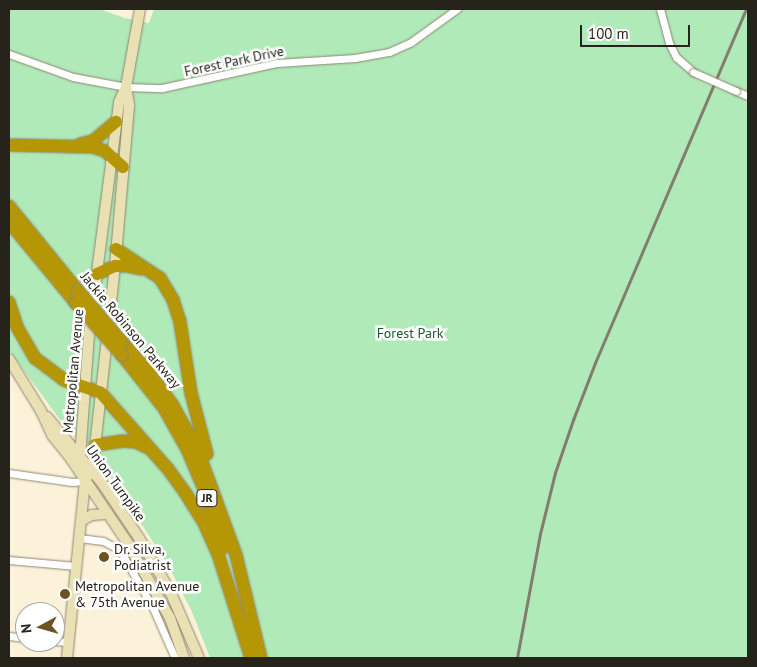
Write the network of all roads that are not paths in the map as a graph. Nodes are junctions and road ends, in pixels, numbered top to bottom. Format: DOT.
graph roads {
  1 [pos="140,9"];
  2 [pos="457,9"];
  3 [pos="660,9"];
  4 [pos="9,54"];
  5 [pos="126,87"];
  6 [pos="748,96"];
  7 [pos="116,122"];
  8 [pos="9,144"];
  9 [pos="73,145"];
  10 [pos="112,158"];
  11 [pos="123,167"];
  12 [pos="9,206"];
  13 [pos="9,222"];
  14 [pos="116,249"];
  15 [pos="115,266"];
  16 [pos="151,272"];
  17 [pos="97,274"];
  18 [pos="77,297"];
  19 [pos="9,302"];
  20 [pos="9,359"];
  21 [pos="87,387"];
  22 [pos="101,393"];
  23 [pos="40,411"];
  24 [pos="97,432"];
  25 [pos="95,445"];
  26 [pos="153,452"];
  27 [pos="80,457"];
  28 [pos="91,470"];
  29 [pos="9,472"];
  30 [pos="85,481"];
  31 [pos="216,495"];
  32 [pos="108,514"];
  33 [pos="81,521"];
  34 [pos="79,538"];
  35 [pos="9,560"];
  36 [pos="76,566"];
  37 [pos="65,642"];
  38 [pos="68,642"];
  39 [pos="67,658"];
  40 [pos="175,658"];
  41 [pos="184,658"];
  42 [pos="199,658"];
  43 [pos="251,658"];
  44 [pos="260,658"];
  1 -- 5 [label="main road, Metropolitan Avenue"];
  2 -- 5 [label="street, Forest Park Drive"];
  3 -- 6 [label="street, bridge"];
  4 -- 5 [label="street, Forest Park Drive"];
  5 -- 7 [label="main road, Metropolitan Avenue"];
  5 -- 11 [label="main road, Metropolitan Avenue"];
  7 -- 9 [label="highway"];
  7 -- 10 [label="main road, Metropolitan Avenue"];
  8 -- 9 [label="highway"];
  9 -- 10 [label="highway"];
  10 -- 11 [label="highway"];
  10 -- 17 [label="main road, Metropolitan Avenue"];
  11 -- 14 [label="main road, Metropolitan Avenue"];
  12 -- 18 [label="highway, Jackie Robinson Parkway / JR"];
  13 -- 18 [label="highway, Jackie Robinson Parkway / JR"];
  14 -- 15 [label="main road, Metropolitan Avenue"];
  14 -- 16 [label="highway"];
  15 -- 16 [label="highway"];
  15 -- 17 [label="highway"];
  15 -- 22 [label="main road, Metropolitan Avenue"];
  16 -- 31 [label="highway"];
  17 -- 21 [label="main road, Metropolitan Avenue"];
  18 -- 31 [label="highway, Jackie Robinson Parkway / JR, bridge"];
  18 -- 43 [label="highway, Jackie Robinson Parkway / JR, bridge"];
  19 -- 21 [label="highway"];
  20 -- 23 [label="main road, Union Turnpike"];
  21 -- 22 [label="highway"];
  21 -- 24 [label="main road"];
  21 -- 27 [label="main road, Metropolitan Avenue"];
  22 -- 24 [label="main road, Metropolitan Avenue"];
  22 -- 26 [label="highway"];
  23 -- 27 [label="main road, Union Turnpike"];
  23 -- 30 [label="main road, Union Turnpike"];
  24 -- 25 [label="main road, Metropolitan Avenue"];
  25 -- 26 [label="highway"];
  25 -- 28 [label="main road, Metropolitan Avenue"];
  26 -- 43 [label="highway"];
  27 -- 28 [label="main road, Union Turnpike"];
  27 -- 30 [label="main road, Metropolitan Avenue"];
  28 -- 30 [label="main road, Metropolitan Avenue"];
  28 -- 42 [label="main road, Union Turnpike"];
  29 -- 30 [label="street"];
  30 -- 32 [label="main road, Union Turnpike"];
  30 -- 33 [label="main road, Metropolitan Avenue"];
  31 -- 44 [label="highway, Jackie Robinson Parkway / JR"];
  32 -- 33 [label="main road"];
  32 -- 41 [label="main road, Union Turnpike"];
  33 -- 34 [label="main road, Metropolitan Avenue"];
  34 -- 36 [label="main road, Metropolitan Avenue"];
  34 -- 40 [label="street"];
  35 -- 36 [label="street"];
  36 -- 38 [label="main road, Metropolitan Avenue"];
  37 -- 38 [label="street"];
  38 -- 39 [label="main road, Metropolitan Avenue"];
}
